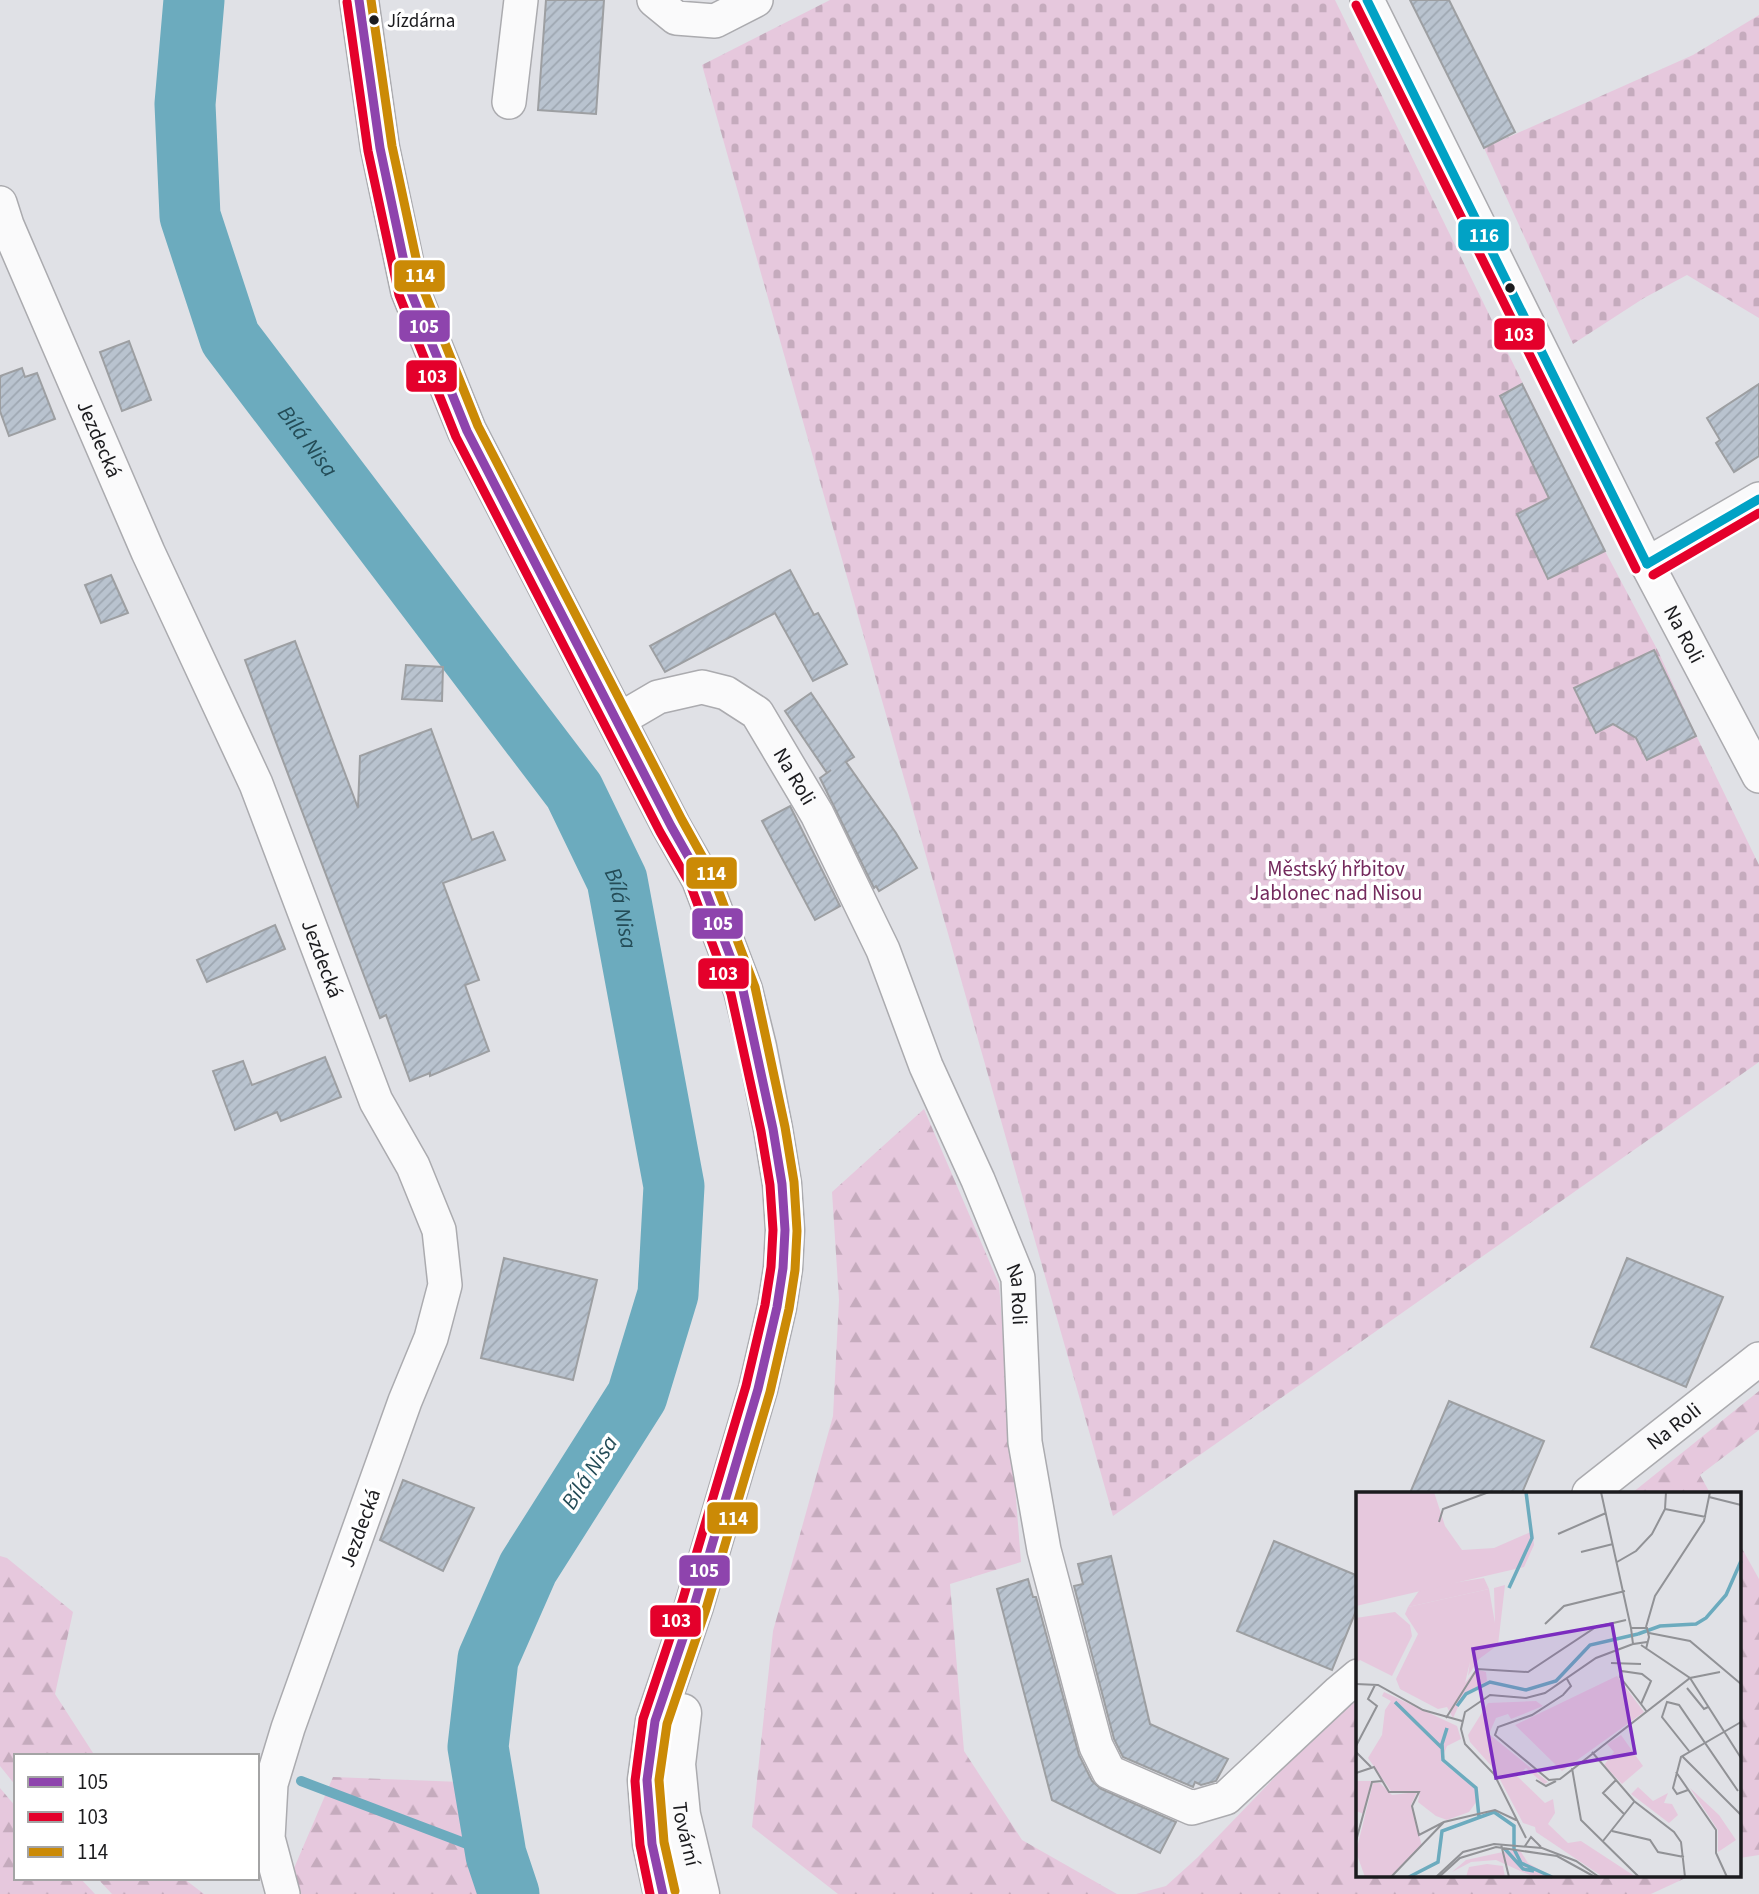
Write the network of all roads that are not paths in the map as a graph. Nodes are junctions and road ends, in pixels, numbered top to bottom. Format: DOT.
graph roads {
  1 [pos="359,0"];
  2 [pos="521,0"];
  3 [pos="654,0"];
  4 [pos="756,0"];
  5 [pos="1367,0"];
  6 [pos="509,102"];
  7 [pos="0,203"];
  8 [pos="1759,499"];
  9 [pos="1647,564"];
  10 [pos="617,721"];
  11 [pos="1759,776"];
  12 [pos="1759,1359"];
  13 [pos="1590,1492"];
  14 [pos="694,1606"];
  15 [pos="1356,1678"];
  16 [pos="283,1894"];
  17 [pos="663,1894"];
  18 [pos="700,1894"];
  1 -- 10 [label="street, Tovární"];
  2 -- 6 [label="street"];
  3 -- 4 [label="street"];
  5 -- 9 [label="street, Na Roli"];
  7 -- 16 [label="street, Jezdecká"];
  8 -- 9 [label="street"];
  9 -- 11 [label="street, Na Roli"];
  10 -- 14 [label="street, Tovární"];
  10 -- 15 [label="street, Na Roli"];
  12 -- 13 [label="street, Na Roli"];
  14 -- 17 [label="street, Tovární"];
  14 -- 18 [label="street, Tovární"];
}
